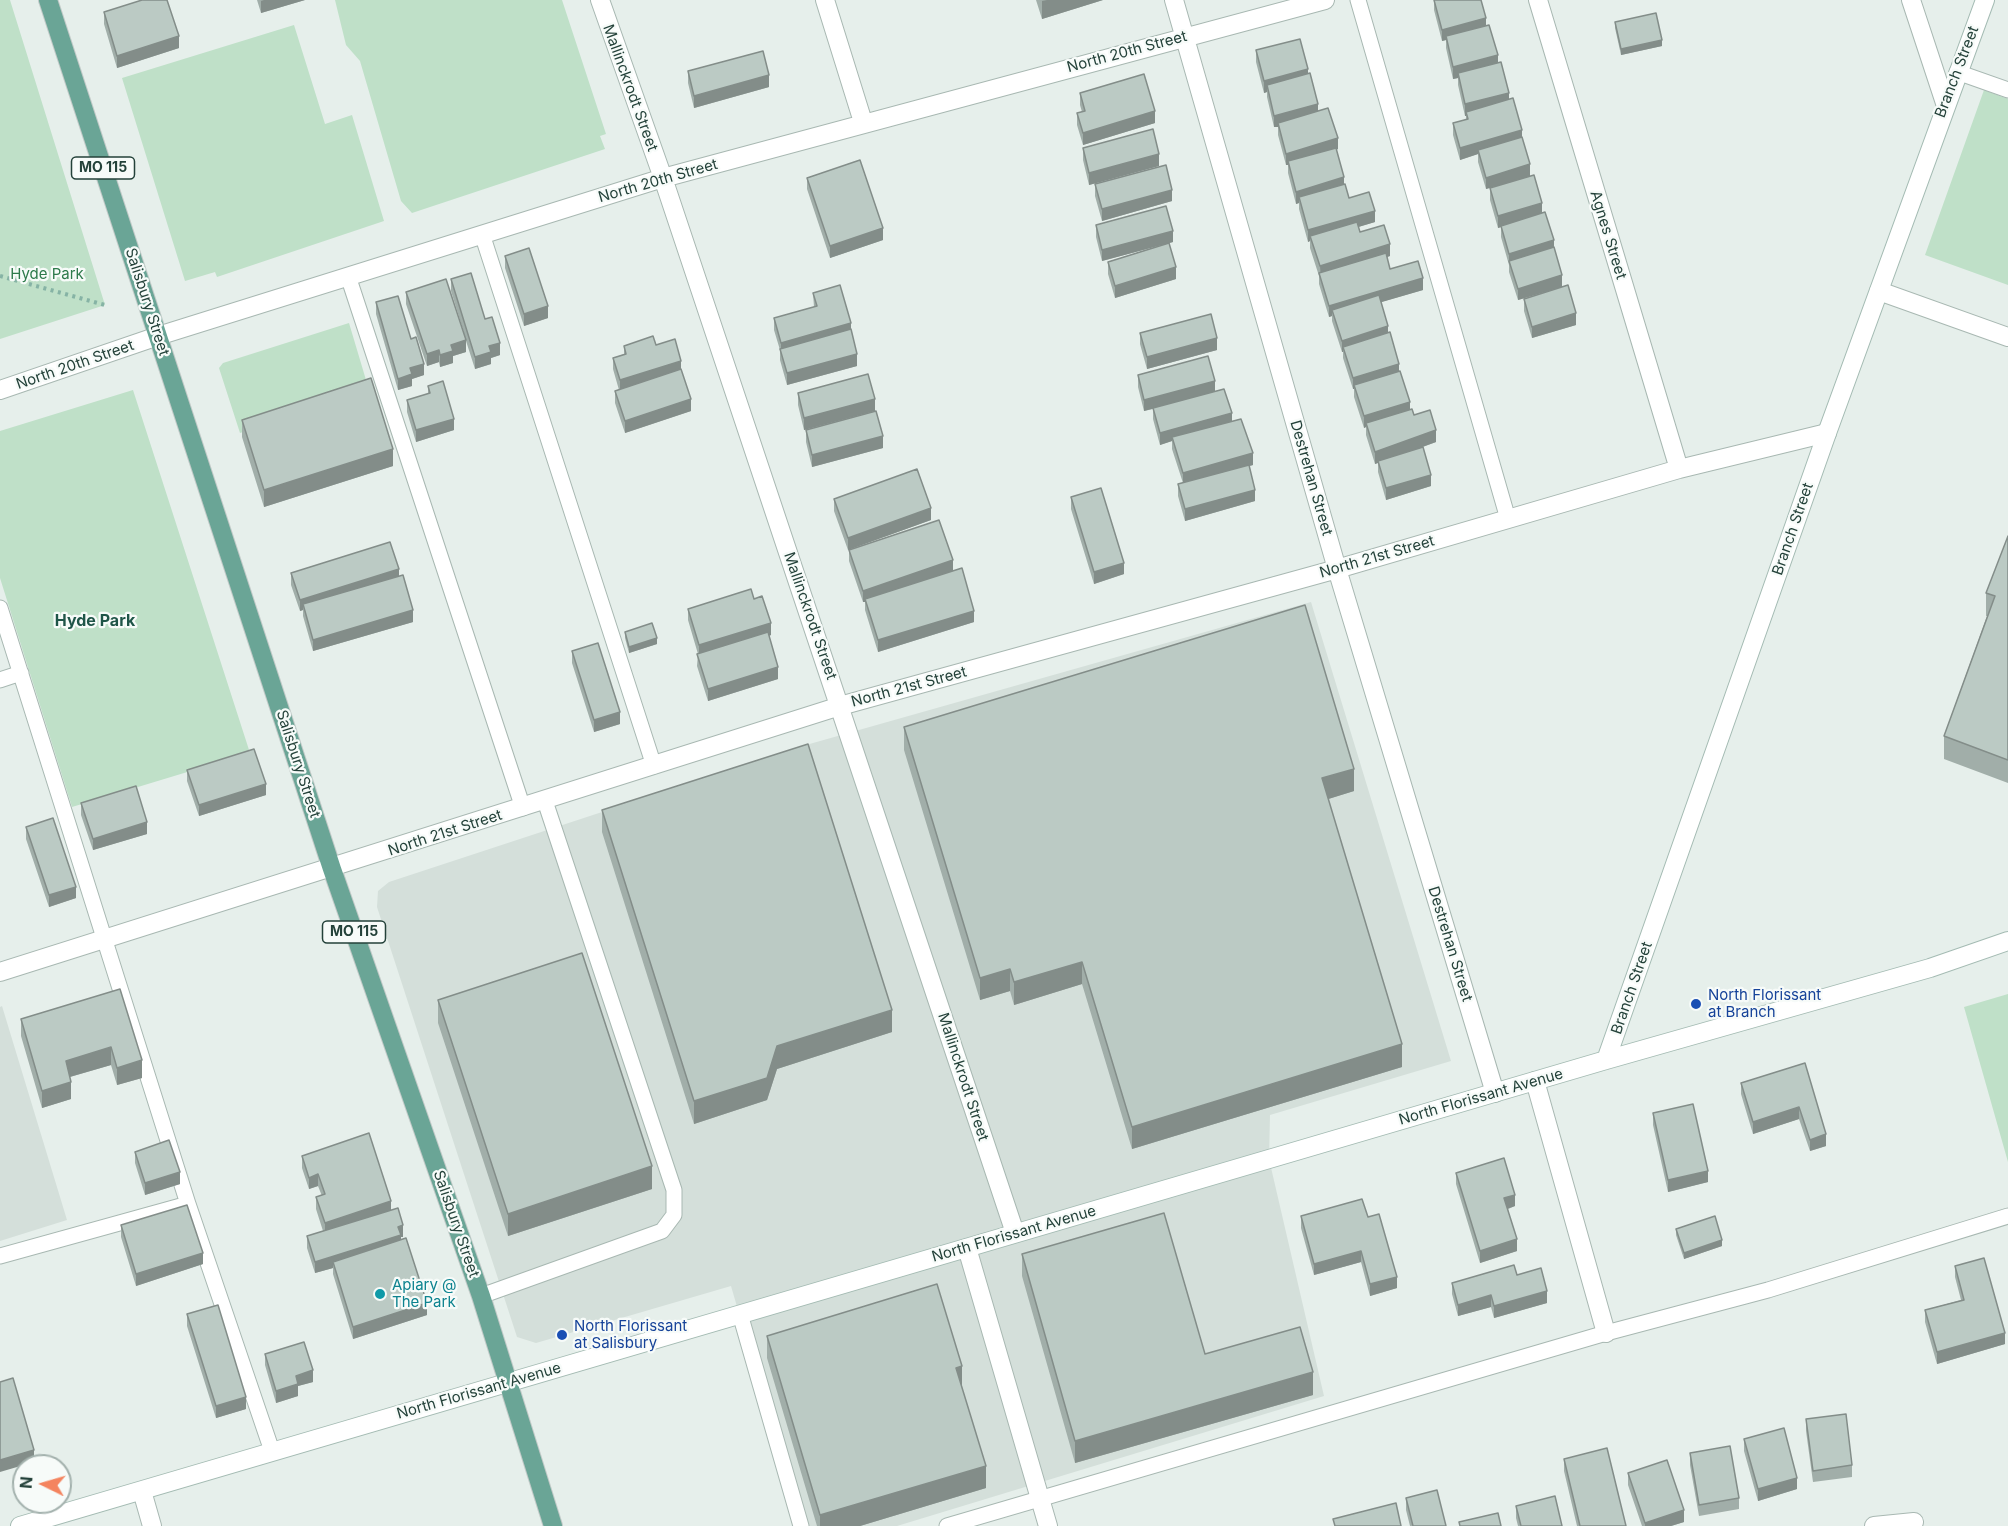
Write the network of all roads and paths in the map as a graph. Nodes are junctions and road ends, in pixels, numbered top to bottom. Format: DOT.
graph roads {
  1 [pos="48,0"];
  2 [pos="600,0"];
  3 [pos="825,0"];
  4 [pos="1174,0"];
  5 [pos="1325,0"];
  6 [pos="1358,0"];
  7 [pos="1538,0"];
  8 [pos="1911,0"];
  9 [pos="1985,0"];
  10 [pos="1185,36"];
  11 [pos="1957,72"];
  12 [pos="2008,90"];
  13 [pos="1945,103"];
  14 [pos="863,122"];
  15 [pos="663,178"];
  16 [pos="482,234"];
  17 [pos="0,276"];
  18 [pos="348,276"];
  19 [pos="1879,291"];
  20 [pos="105,305"];
  21 [pos="158,336"];
  22 [pos="2008,337"];
  23 [pos="0,390"];
  24 [pos="1827,433"];
  25 [pos="1679,469"];
  26 [pos="1508,519"];
  27 [pos="1337,569"];
  28 [pos="0,608"];
  29 [pos="21,673"];
  30 [pos="0,680"];
  31 [pos="840,706"];
  32 [pos="654,766"];
  33 [pos="545,801"];
  34 [pos="523,808"];
  35 [pos="332,869"];
  36 [pos="105,937"];
  37 [pos="2008,941"];
  38 [pos="0,972"];
  39 [pos="1606,1060"];
  40 [pos="1535,1081"];
  41 [pos="1496,1092"];
  42 [pos="188,1203"];
  43 [pos="2008,1216"];
  44 [pos="1015,1233"];
  45 [pos="967,1248"];
  46 [pos="0,1256"];
  47 [pos="481,1296"];
  48 [pos="740,1314"];
  49 [pos="1606,1333"];
  50 [pos="509,1382"];
  51 [pos="272,1451"];
  52 [pos="142,1491"];
  53 [pos="1040,1499"];
  54 [pos="1914,1522"];
  55 [pos="20,1526"];
  56 [pos="152,1526"];
  57 [pos="553,1526"];
  58 [pos="801,1526"];
  59 [pos="947,1526"];
  60 [pos="1048,1526"];
  61 [pos="1874,1526"];
  1 -- 21 [label="main road, Salisbury Street / MO 115"];
  2 -- 15 [label="street, Mallinckrodt Street"];
  3 -- 14 [label="street"];
  4 -- 10 [label="street, Destrehan Street"];
  5 -- 10 [label="street, North 20th Street"];
  6 -- 26 [label="lane"];
  7 -- 25 [label="street, Agnes Street"];
  8 -- 13 [label="street"];
  9 -- 11 [label="street, Branch Street"];
  10 -- 14 [label="street, North 20th Street"];
  10 -- 27 [label="street, Destrehan Street"];
  11 -- 12 [label="lane"];
  11 -- 13 [label="street, Branch Street"];
  13 -- 19 [label="street, Branch Street"];
  14 -- 15 [label="street, North 20th Street"];
  15 -- 16 [label="street, North 20th Street"];
  15 -- 31 [label="street, Mallinckrodt Street"];
  16 -- 18 [label="street, North 20th Street"];
  16 -- 32 [label="lane"];
  17 -- 20 [label="path"];
  18 -- 21 [label="street, North 20th Street"];
  18 -- 34 [label="lane"];
  19 -- 22 [label="street"];
  19 -- 24 [label="street, Branch Street"];
  21 -- 23 [label="street, North 20th Street"];
  21 -- 35 [label="main road, Salisbury Street / MO 115"];
  24 -- 25 [label="street, North 21st Street"];
  24 -- 39 [label="street, Branch Street"];
  25 -- 26 [label="street, North 21st Street"];
  26 -- 27 [label="street, North 21st Street"];
  27 -- 31 [label="street, North 21st Street"];
  27 -- 41 [label="street, Destrehan Street"];
  28 -- 29 [label="lane"];
  29 -- 30 [label="lane"];
  29 -- 36 [label="lane"];
  31 -- 32 [label="street, North 21st Street"];
  31 -- 44 [label="street, Mallinckrodt Street"];
  32 -- 33 [label="street, North 21st Street"];
  33 -- 34 [label="street, North 21st Street"];
  33 -- 47 [label="lane"];
  34 -- 35 [label="street, North 21st Street"];
  35 -- 36 [label="street, North 21st Street"];
  35 -- 47 [label="main road, Salisbury Street / MO 115"];
  36 -- 38 [label="street, North 21st Street"];
  36 -- 42 [label="lane"];
  37 -- 39 [label="street, North Florissant Avenue"];
  39 -- 40 [label="street, North Florissant Avenue"];
  40 -- 41 [label="street, North Florissant Avenue"];
  40 -- 49 [label="street"];
  41 -- 44 [label="street, North Florissant Avenue"];
  42 -- 46 [label="lane"];
  42 -- 51 [label="lane"];
  43 -- 49 [label="lane"];
  44 -- 45 [label="street, North Florissant Avenue"];
  45 -- 48 [label="street, North Florissant Avenue"];
  45 -- 53 [label="street"];
  47 -- 50 [label="main road, Salisbury Street / MO 115"];
  48 -- 50 [label="street, North Florissant Avenue"];
  48 -- 58 [label="lane"];
  49 -- 53 [label="lane"];
  50 -- 51 [label="street, North Florissant Avenue"];
  50 -- 57 [label="main road, Salisbury Street / MO 115"];
  51 -- 52 [label="street, North Florissant Avenue"];
  52 -- 55 [label="street, North Florissant Avenue"];
  52 -- 56 [label="street"];
  53 -- 59 [label="lane"];
  53 -- 60 [label="street"];
  54 -- 61 [label="street"];
}
